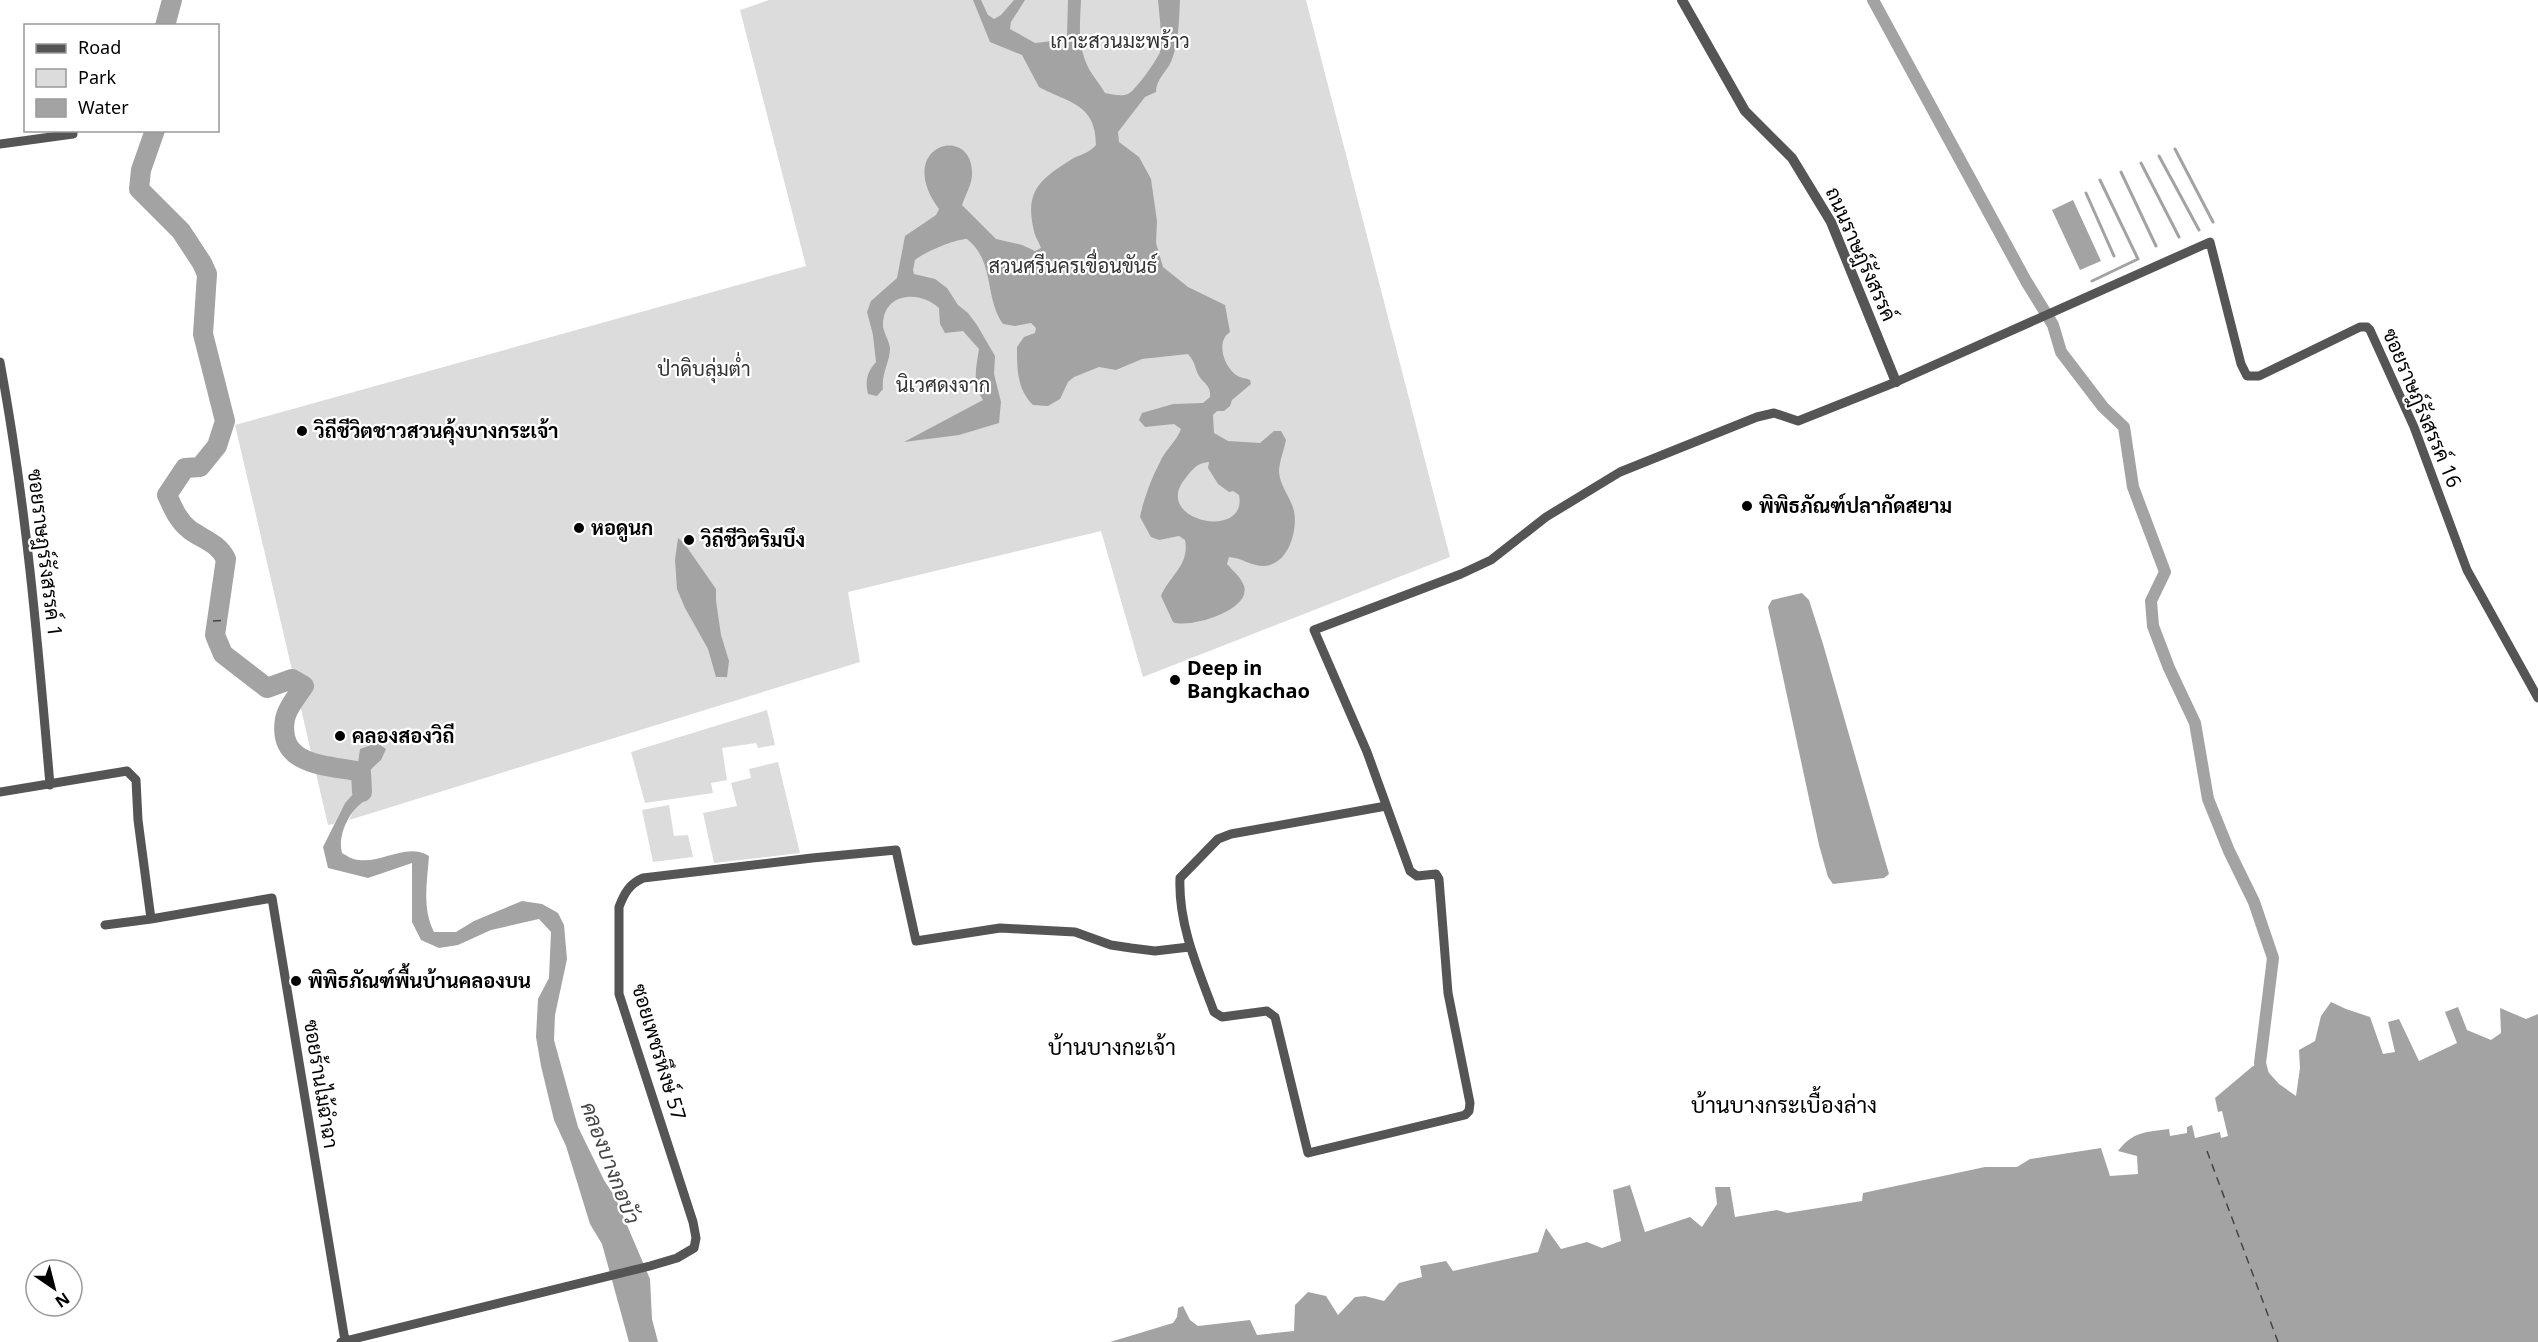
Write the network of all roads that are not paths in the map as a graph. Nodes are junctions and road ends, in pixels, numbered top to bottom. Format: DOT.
graph roads {
  1 [pos="1682,0"];
  2 [pos="73,132"];
  3 [pos="0,144"];
  4 [pos="0,362"];
  5 [pos="1896,382"];
  6 [pos="2538,698"];
  7 [pos="50,785"];
  8 [pos="0,792"];
  9 [pos="1386,806"];
  10 [pos="151,920"];
  11 [pos="105,925"];
  12 [pos="1190,947"];
  13 [pos="343,1341"];
  1 -- 5 [label="street, ถนนราษฎ์รังสรรค์"];
  2 -- 3 [label="street"];
  4 -- 7 [label="street, ซอยราษฎร์รังสรรค์ 1"];
  5 -- 6 [label="street, ซอยราษฎ์รังสรรค์ 16"];
  5 -- 9 [label="street, ซอยราษฎ์รังสรรค์ 16"];
  7 -- 8 [label="street"];
  7 -- 10 [label="street"];
  9 -- 12 [label="street"];
  9 -- 12 [label="street"];
  10 -- 11 [label="street"];
  10 -- 13 [label="street, ซอยร้านไม้ฉำฉา"];
  12 -- 13 [label="street, ซอยเพชรหึงษ์ 57"];
}
